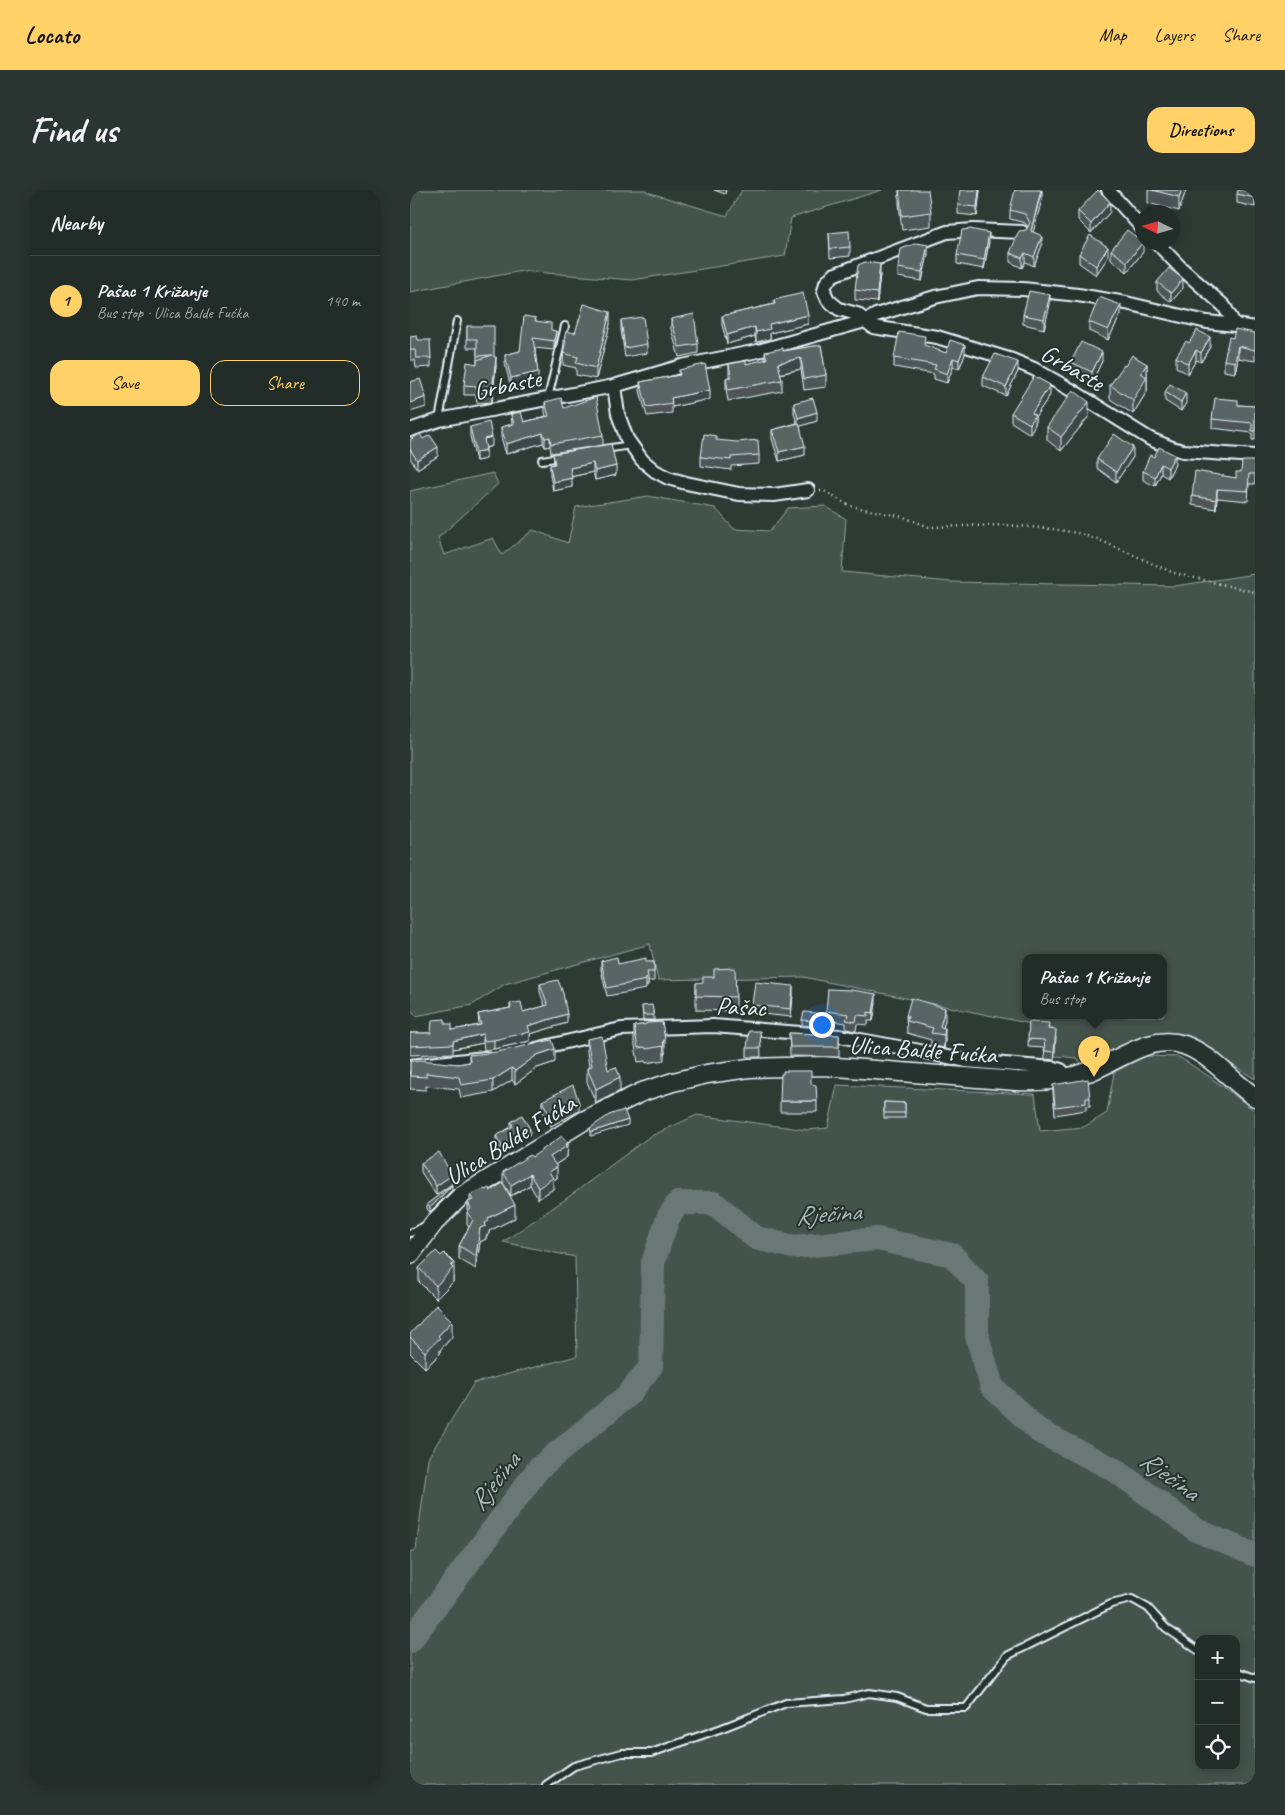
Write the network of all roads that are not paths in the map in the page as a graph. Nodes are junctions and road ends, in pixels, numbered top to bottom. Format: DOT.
graph roads {
  1 [pos="1108,190"];
  2 [pos="1135,220"];
  3 [pos="1022,232"];
  4 [pos="1164,250"];
  5 [pos="457,320"];
  6 [pos="864,321"];
  7 [pos="1234,325"];
  8 [pos="566,326"];
  9 [pos="1255,328"];
  10 [pos="614,386"];
  11 [pos="548,398"];
  12 [pos="439,420"];
  13 [pos="410,430"];
  14 [pos="631,445"];
  15 [pos="599,450"];
  16 [pos="572,455"];
  17 [pos="1255,456"];
  18 [pos="542,460"];
  19 [pos="808,490"];
  20 [pos="526,1051"];
  21 [pos="494,1057"];
  22 [pos="410,1066"];
  23 [pos="1067,1077"];
  24 [pos="1255,1097"];
  25 [pos="434,1223"];
  26 [pos="410,1233"];
  27 [pos="410,1255"];
  28 [pos="1195,1648"];
  29 [pos="1240,1672"];
  30 [pos="1255,1678"];
  31 [pos="546,1785"];
  1 -- 2 [label="street"];
  3 -- 6 [label="street, Grbaste"];
  4 -- 7 [label="street"];
  5 -- 12 [label="lane"];
  6 -- 7 [label="street, Grbaste"];
  6 -- 10 [label="street, Grbaste"];
  6 -- 17 [label="street, Grbaste"];
  7 -- 9 [label="street, Grbaste"];
  8 -- 11 [label="lane"];
  10 -- 11 [label="street, Grbaste"];
  10 -- 14 [label="street"];
  11 -- 12 [label="street, Grbaste"];
  12 -- 13 [label="street, Grbaste"];
  14 -- 15 [label="lane"];
  14 -- 19 [label="street"];
  16 -- 18 [label="lane"];
  20 -- 23 [label="street, Pašac"];
  21 -- 22 [label="street"];
  23 -- 24 [label="main road, Ulica Balde Fućka"];
  23 -- 25 [label="main road, Ulica Balde Fućka"];
  25 -- 26 [label="lane"];
  25 -- 27 [label="main road, Ulica Balde Fućka"];
  28 -- 31 [label="lane"];
  29 -- 30 [label="lane"];
}
